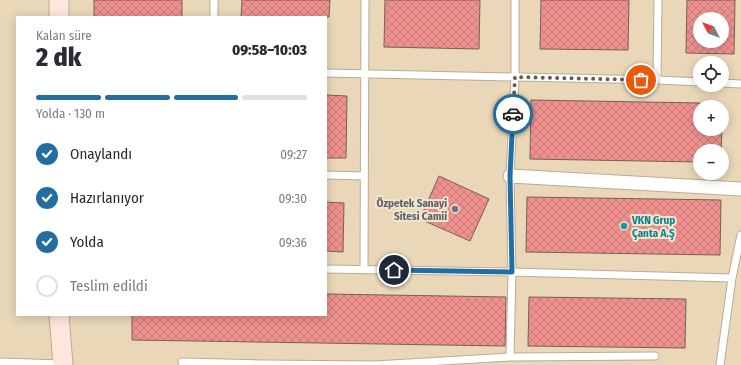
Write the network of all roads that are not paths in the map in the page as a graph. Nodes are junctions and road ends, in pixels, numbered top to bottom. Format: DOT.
graph roads {
  1 [pos="59,0"];
  2 [pos="214,0"];
  3 [pos="365,0"];
  4 [pos="514,0"];
  5 [pos="658,0"];
  6 [pos="59,16"];
  7 [pos="214,16"];
  8 [pos="327,73"];
  9 [pos="365,74"];
  10 [pos="515,77"];
  11 [pos="657,80"];
  12 [pos="693,82"];
  13 [pos="729,83"];
  14 [pos="741,84"];
  15 [pos="327,175"];
  16 [pos="364,176"];
  17 [pos="510,176"];
  18 [pos="741,189"];
  19 [pos="741,235"];
  20 [pos="327,269"];
  21 [pos="364,270"];
  22 [pos="512,272"];
  23 [pos="732,278"];
  24 [pos="59,316"];
  25 [pos="655,356"];
  26 [pos="510,357"];
  27 [pos="0,362"];
  28 [pos="182,362"];
  29 [pos="64,365"];
  30 [pos="720,365"];
  1 -- 6 [label="main road"];
  2 -- 7 [label="lane"];
  3 -- 9 [label="lane"];
  4 -- 10 [label="lane"];
  5 -- 11 [label="lane"];
  8 -- 9 [label="lane"];
  9 -- 10 [label="lane"];
  9 -- 16 [label="lane"];
  10 -- 11 [label="lane"];
  10 -- 17 [label="lane"];
  11 -- 12 [label="lane"];
  13 -- 14 [label="lane"];
  15 -- 16 [label="lane"];
  16 -- 21 [label="lane"];
  17 -- 18 [label="street"];
  17 -- 22 [label="lane"];
  19 -- 23 [label="lane"];
  20 -- 21 [label="lane"];
  21 -- 22 [label="lane"];
  22 -- 23 [label="lane"];
  22 -- 26 [label="lane"];
  23 -- 30 [label="lane"];
  24 -- 29 [label="main road"];
  25 -- 26 [label="lane"];
  26 -- 28 [label="lane"];
  27 -- 29 [label="lane"];
}
